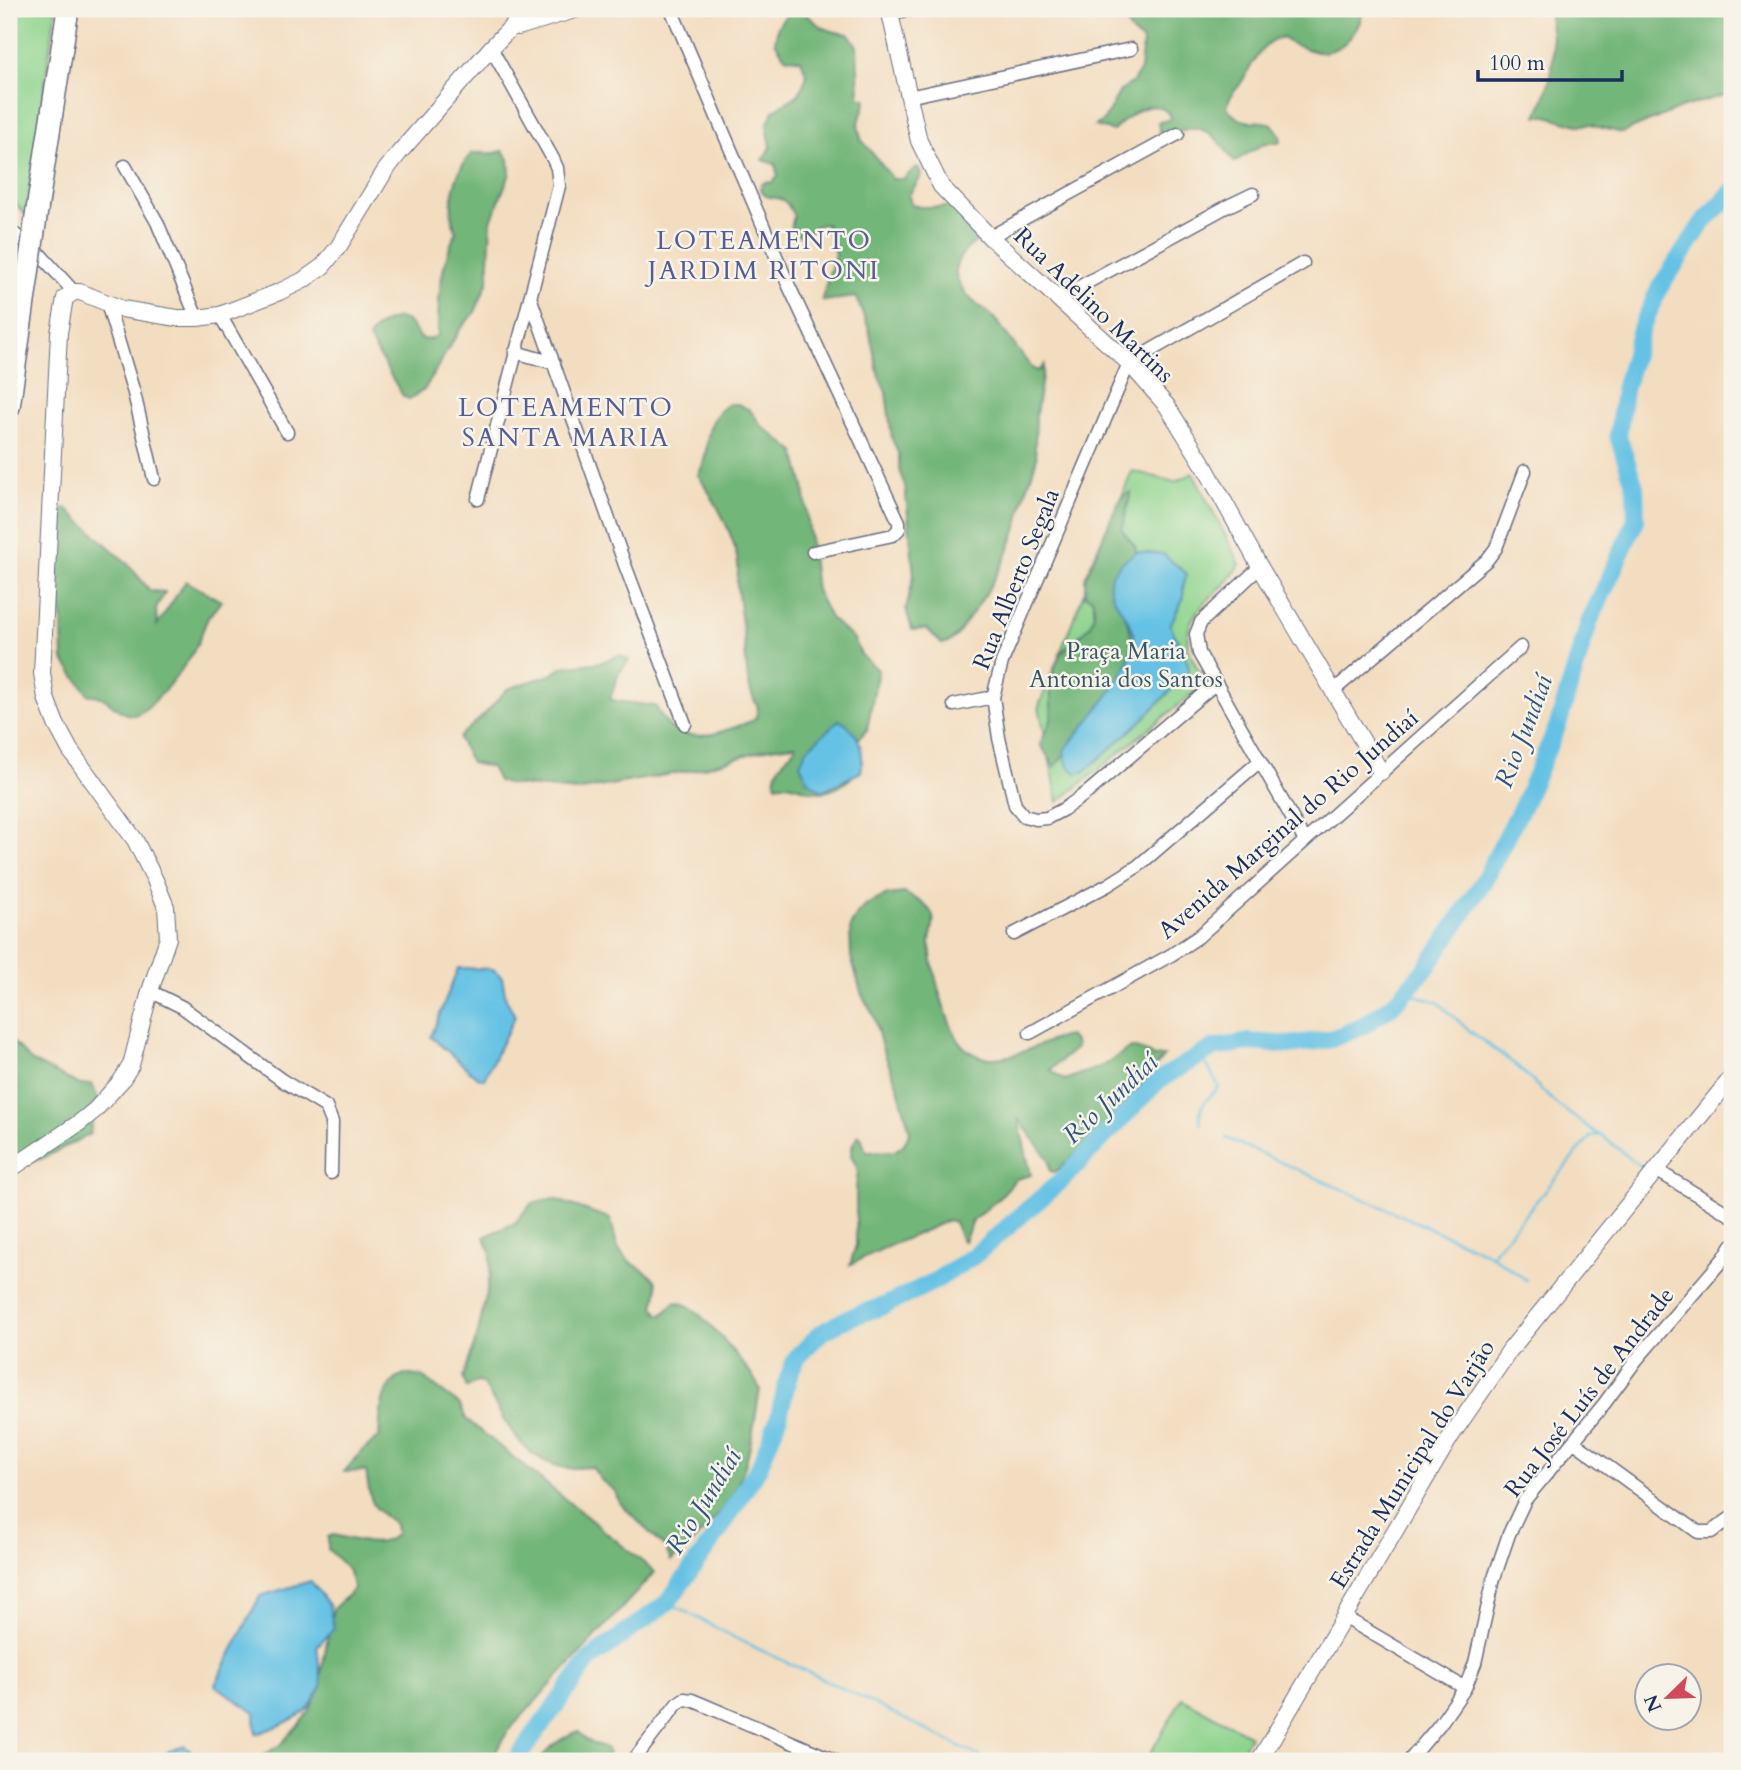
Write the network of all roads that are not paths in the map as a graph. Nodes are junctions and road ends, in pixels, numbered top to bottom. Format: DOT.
graph roads {
  1 [pos="68,9"];
  2 [pos="536,9"];
  3 [pos="578,9"];
  4 [pos="671,9"];
  5 [pos="914,9"];
  6 [pos="889,11"];
  7 [pos="506,32"];
  8 [pos="491,48"];
  9 [pos="1130,49"];
  10 [pos="908,97"];
  11 [pos="1178,134"];
  12 [pos="125,166"];
  13 [pos="1253,194"];
  14 [pos="9,230"];
  15 [pos="990,237"];
  16 [pos="1303,263"];
  17 [pos="74,292"];
  18 [pos="530,297"];
  19 [pos="1057,299"];
  20 [pos="107,303"];
  21 [pos="220,314"];
  22 [pos="197,318"];
  23 [pos="514,352"];
  24 [pos="554,363"];
  25 [pos="1129,363"];
  26 [pos="9,407"];
  27 [pos="286,432"];
  28 [pos="1525,471"];
  29 [pos="154,479"];
  30 [pos="478,499"];
  31 [pos="813,552"];
  32 [pos="1261,567"];
  33 [pos="1521,647"];
  34 [pos="1216,683"];
  35 [pos="1333,691"];
  36 [pos="993,696"];
  37 [pos="954,705"];
  38 [pos="685,724"];
  39 [pos="1260,761"];
  40 [pos="1381,772"];
  41 [pos="1305,841"];
  42 [pos="1014,934"];
  43 [pos="149,991"];
  44 [pos="1030,1033"];
  45 [pos="1732,1077"];
  46 [pos="9,1170"];
  47 [pos="1656,1170"];
  48 [pos="331,1173"];
  49 [pos="1732,1216"];
  50 [pos="1732,1244"];
  51 [pos="1574,1442"];
  52 [pos="1731,1518"];
  53 [pos="1344,1617"];
  54 [pos="1465,1688"];
  55 [pos="640,1760"];
  56 [pos="836,1761"];
  57 [pos="1259,1761"];
  58 [pos="1409,1761"];
  1 -- 26 [label="highway, bridge"];
  2 -- 7 [label="street"];
  3 -- 7 [label="street"];
  4 -- 31 [label="street"];
  5 -- 6 [label="street"];
  6 -- 10 [label="street, Rua Adelino Martins"];
  7 -- 8 [label="street"];
  8 -- 18 [label="street"];
  8 -- 21 [label="street"];
  9 -- 10 [label="street"];
  10 -- 15 [label="street, Rua Adelino Martins"];
  11 -- 15 [label="street"];
  12 -- 22 [label="street"];
  13 -- 19 [label="street"];
  14 -- 17 [label="street"];
  15 -- 19 [label="street, Rua Adelino Martins"];
  16 -- 25 [label="street"];
  17 -- 20 [label="street"];
  17 -- 43 [label="street"];
  18 -- 23 [label="street"];
  18 -- 24 [label="street"];
  19 -- 25 [label="street, Rua Adelino Martins"];
  20 -- 22 [label="street"];
  20 -- 29 [label="street"];
  21 -- 22 [label="street"];
  21 -- 27 [label="street"];
  23 -- 24 [label="street"];
  23 -- 30 [label="street"];
  24 -- 38 [label="street"];
  25 -- 32 [label="street, Rua Adelino Martins"];
  25 -- 36 [label="street, Rua Alberto Segala"];
  28 -- 35 [label="street"];
  32 -- 34 [label="street"];
  32 -- 35 [label="street, Rua Adelino Martins"];
  33 -- 40 [label="street, Avenida Marginal do Rio Jundiaí"];
  34 -- 36 [label="street, Rua Alberto Segala"];
  34 -- 39 [label="street"];
  35 -- 40 [label="street, Rua Adelino Martins"];
  36 -- 37 [label="street"];
  39 -- 41 [label="street"];
  39 -- 42 [label="street"];
  40 -- 41 [label="street, Avenida Marginal do Rio Jundiaí"];
  41 -- 44 [label="street, Avenida Marginal do Rio Jundiaí"];
  43 -- 46 [label="street"];
  43 -- 48 [label="street"];
  45 -- 47 [label="street, Estrada Municipal do Varjão"];
  47 -- 49 [label="street"];
  47 -- 53 [label="street, Estrada Municipal do Varjão"];
  50 -- 51 [label="street, Rua José Luís de Andrade"];
  51 -- 52 [label="street"];
  51 -- 54 [label="street, Rua José Luís de Andrade"];
  53 -- 54 [label="street"];
  53 -- 57 [label="street, Estrada Municipal do Varjão"];
  54 -- 58 [label="street, Rua José Luís de Andrade"];
  55 -- 56 [label="street"];
}
